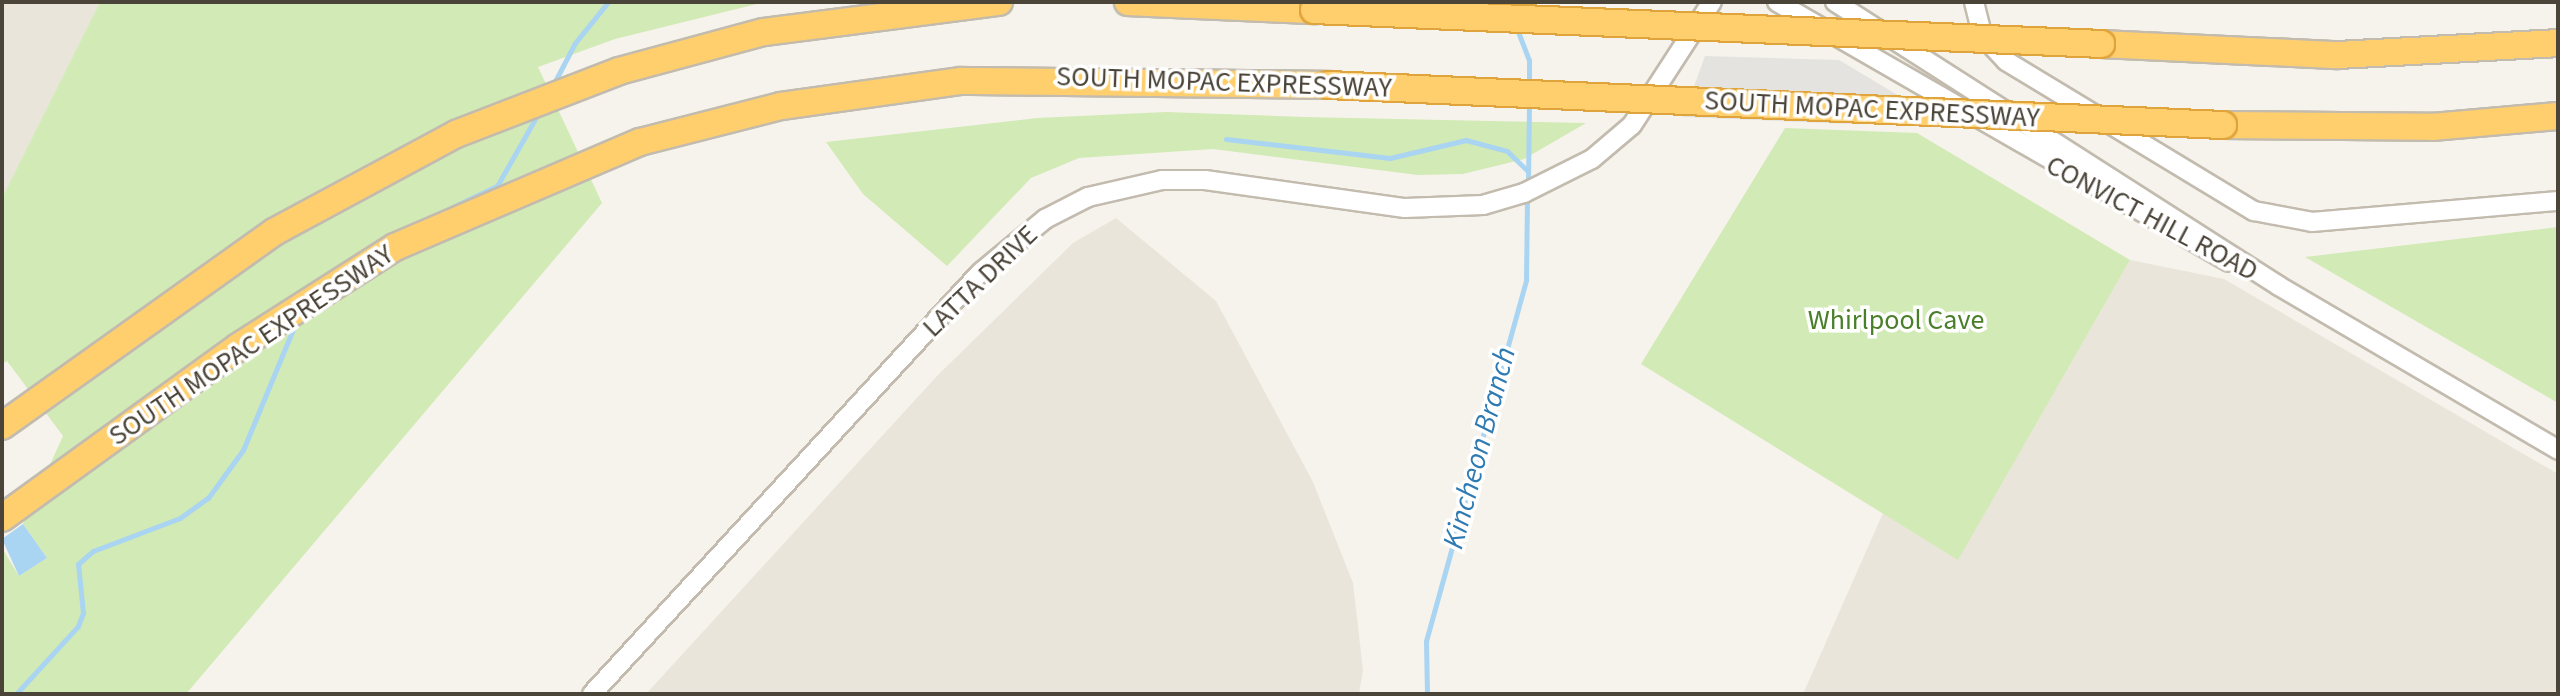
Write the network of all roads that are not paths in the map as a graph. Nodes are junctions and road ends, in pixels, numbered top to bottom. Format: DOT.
graph roads {
  1 [pos="999,2"];
  2 [pos="1128,2"];
  3 [pos="1712,2"];
  4 [pos="1777,2"];
  5 [pos="1835,2"];
  6 [pos="1974,2"];
  7 [pos="2558,43"];
  8 [pos="1921,54"];
  9 [pos="1904,79"];
  10 [pos="2558,116"];
  11 [pos="2558,201"];
  12 [pos="2279,286"];
  13 [pos="2,426"];
  14 [pos="2558,450"];
  15 [pos="2,518"];
  16 [pos="592,694"];
  1 -- 13 [label="highway"];
  2 -- 7 [label="highway, bridge"];
  3 -- 16 [label="street, LATTA DRIVE"];
  4 -- 9 [label="street, CONVICT HILL ROAD"];
  5 -- 8 [label="street, CONVICT HILL ROAD"];
  6 -- 11 [label="street"];
  8 -- 9 [label="street"];
  8 -- 12 [label="street, CONVICT HILL ROAD"];
  9 -- 12 [label="street, CONVICT HILL ROAD"];
  10 -- 15 [label="highway, SOUTH MOPAC EXPRESSWAY, bridge"];
  12 -- 14 [label="street, CONVICT HILL ROAD"];
}
